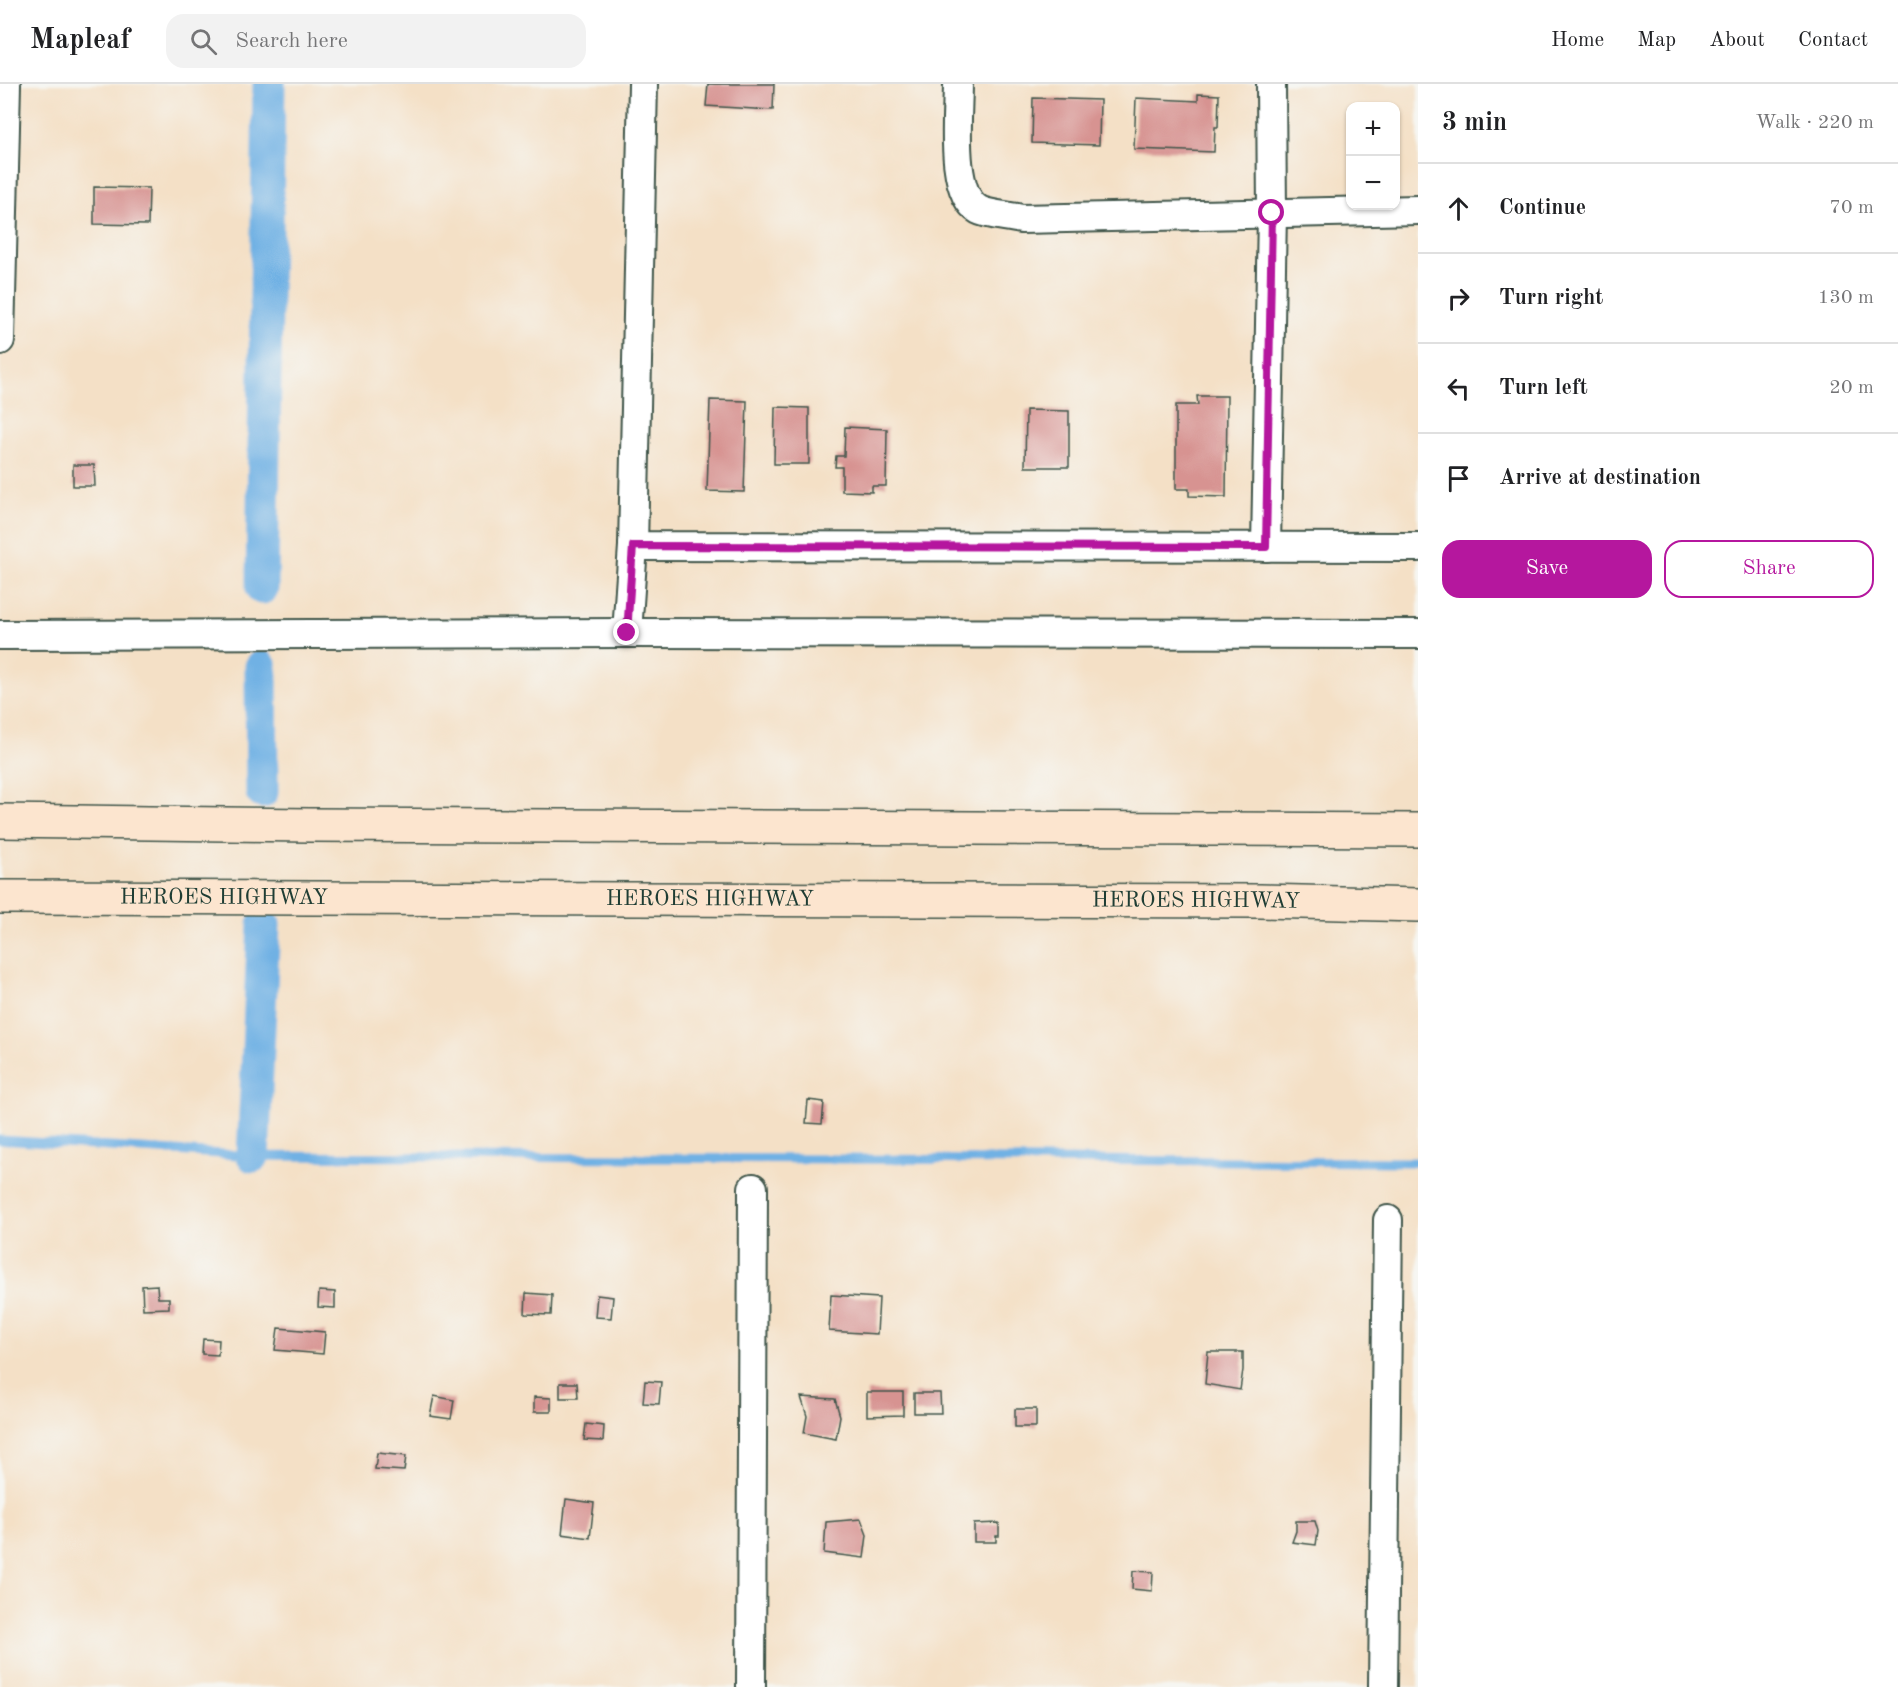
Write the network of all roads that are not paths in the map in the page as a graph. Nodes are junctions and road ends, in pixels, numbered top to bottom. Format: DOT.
graph roads {
  1 [pos="6,84"];
  2 [pos="643,84"];
  3 [pos="958,84"];
  4 [pos="1271,84"];
  5 [pos="1418,210"];
  6 [pos="1272,213"];
  7 [pos="1,231"];
  8 [pos="0,340"];
  9 [pos="633,546"];
  10 [pos="1266,547"];
  11 [pos="1418,547"];
  12 [pos="627,633"];
  13 [pos="1418,634"];
  14 [pos="0,635"];
  15 [pos="0,821"];
  16 [pos="1418,830"];
  17 [pos="0,897"];
  18 [pos="1418,905"];
  19 [pos="753,1188"];
  20 [pos="1388,1220"];
  21 [pos="751,1687"];
  22 [pos="1383,1687"];
  1 -- 7 [label="street"];
  2 -- 9 [label="street"];
  3 -- 6 [label="street"];
  4 -- 6 [label="street"];
  5 -- 6 [label="street"];
  6 -- 10 [label="street"];
  7 -- 8 [label="street"];
  9 -- 10 [label="street"];
  9 -- 12 [label="street"];
  10 -- 11 [label="street"];
  12 -- 13 [label="street"];
  12 -- 14 [label="street"];
  15 -- 16 [label="main road"];
  17 -- 18 [label="main road, HEROES HIGHWAY"];
  19 -- 21 [label="street"];
  20 -- 22 [label="street"];
}
